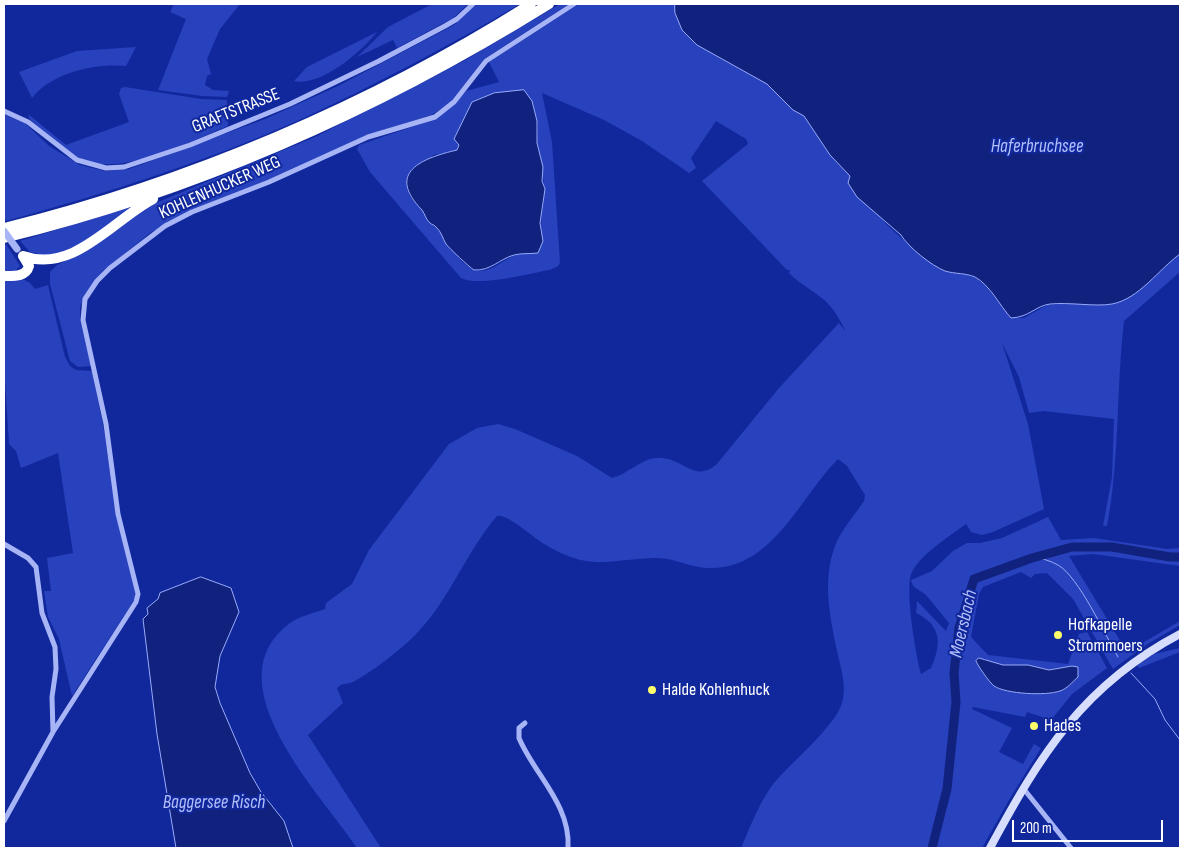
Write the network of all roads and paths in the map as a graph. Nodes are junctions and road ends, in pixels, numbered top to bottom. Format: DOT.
graph roads {
  1 [pos="473,4"];
  2 [pos="531,4"];
  3 [pos="549,4"];
  4 [pos="574,4"];
  5 [pos="4,111"];
  6 [pos="200,177"];
  7 [pos="4,230"];
  8 [pos="4,238"];
  9 [pos="16,249"];
  10 [pos="4,276"];
  11 [pos="4,544"];
  12 [pos="1180,634"];
  13 [pos="53,711"];
  14 [pos="65,713"];
  15 [pos="525,723"];
  16 [pos="53,732"];
  17 [pos="1022,787"];
  18 [pos="4,821"];
  19 [pos="568,848"];
  20 [pos="990,848"];
  21 [pos="1071,848"];
  1 -- 5 [label="street, GRAFTSTRASSE"];
  2 -- 7 [label="highway"];
  3 -- 6 [label="highway"];
  4 -- 14 [label="street, KOHLENHUCKER WEG"];
  6 -- 8 [label="highway"];
  6 -- 10 [label="highway"];
  7 -- 9 [label="street, bridge"];
  11 -- 13 [label="street, KOHLENHUCKER WEG"];
  12 -- 17 [label="main road"];
  13 -- 14 [label="street"];
  13 -- 16 [label="street, KOHLENHUCKER WEG"];
  14 -- 16 [label="street, KOHLENHUCKER WEG"];
  15 -- 19 [label="street"];
  16 -- 18 [label="street, KOHLENHUCKER WEG"];
  17 -- 20 [label="main road"];
  17 -- 21 [label="street"];
}
